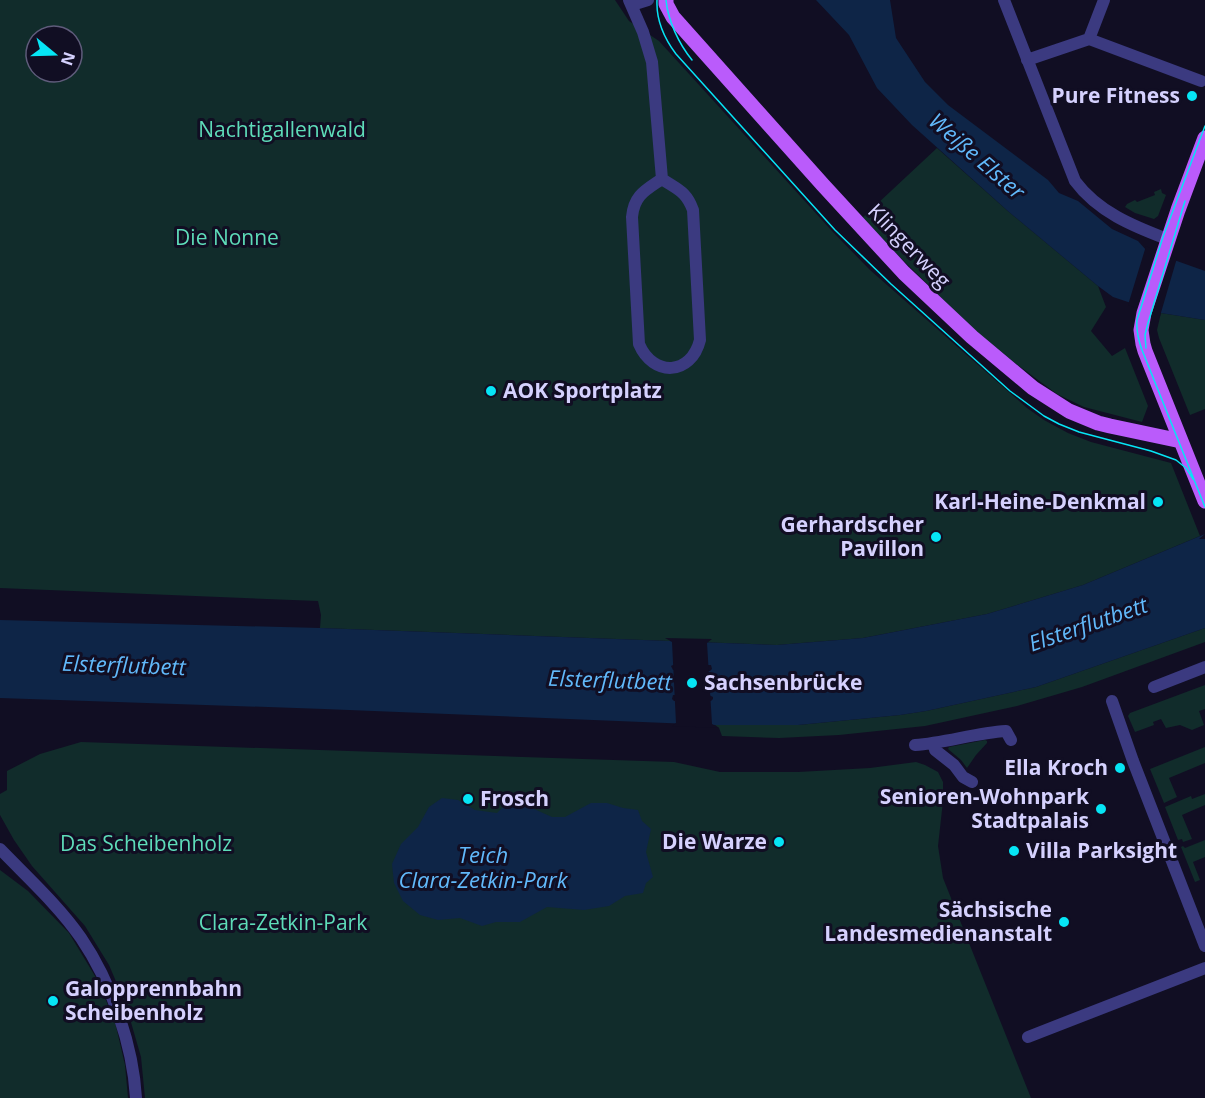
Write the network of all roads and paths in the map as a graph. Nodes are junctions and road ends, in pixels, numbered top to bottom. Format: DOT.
graph roads {
  1 [pos="648,0"];
  2 [pos="655,0"];
  3 [pos="666,0"];
  4 [pos="1004,0"];
  5 [pos="1104,0"];
  6 [pos="630,3"];
  7 [pos="673,17"];
  8 [pos="1089,39"];
  9 [pos="1027,60"];
  10 [pos="1201,81"];
  11 [pos="1205,138"];
  12 [pos="662,179"];
  13 [pos="1165,245"];
  14 [pos="1181,441"];
  15 [pos="1205,501"];
  16 [pos="1205,667"];
  17 [pos="1154,687"];
  18 [pos="1112,701"];
  19 [pos="1011,740"];
  20 [pos="934,743"];
  21 [pos="915,745"];
  22 [pos="972,782"];
  23 [pos="0,849"];
  24 [pos="1205,946"];
  25 [pos="1205,968"];
  26 [pos="1028,1037"];
  27 [pos="136,1098"];
  1 -- 6 [label="street"];
  2 -- 7 [label="main road"];
  3 -- 7 [label="main road, Klingerweg"];
  4 -- 9 [label="street"];
  5 -- 8 [label="street"];
  6 -- 12 [label="street"];
  7 -- 14 [label="main road, Klingerweg"];
  8 -- 9 [label="street"];
  8 -- 10 [label="street"];
  9 -- 13 [label="street"];
  11 -- 13 [label="main road"];
  12 -- 12 [label="street"];
  13 -- 14 [label="main road"];
  14 -- 15 [label="main road"];
  16 -- 17 [label="street"];
  18 -- 24 [label="street"];
  19 -- 20 [label="street"];
  20 -- 21 [label="street"];
  20 -- 22 [label="street"];
  23 -- 27 [label="street"];
  25 -- 26 [label="street"];
}
